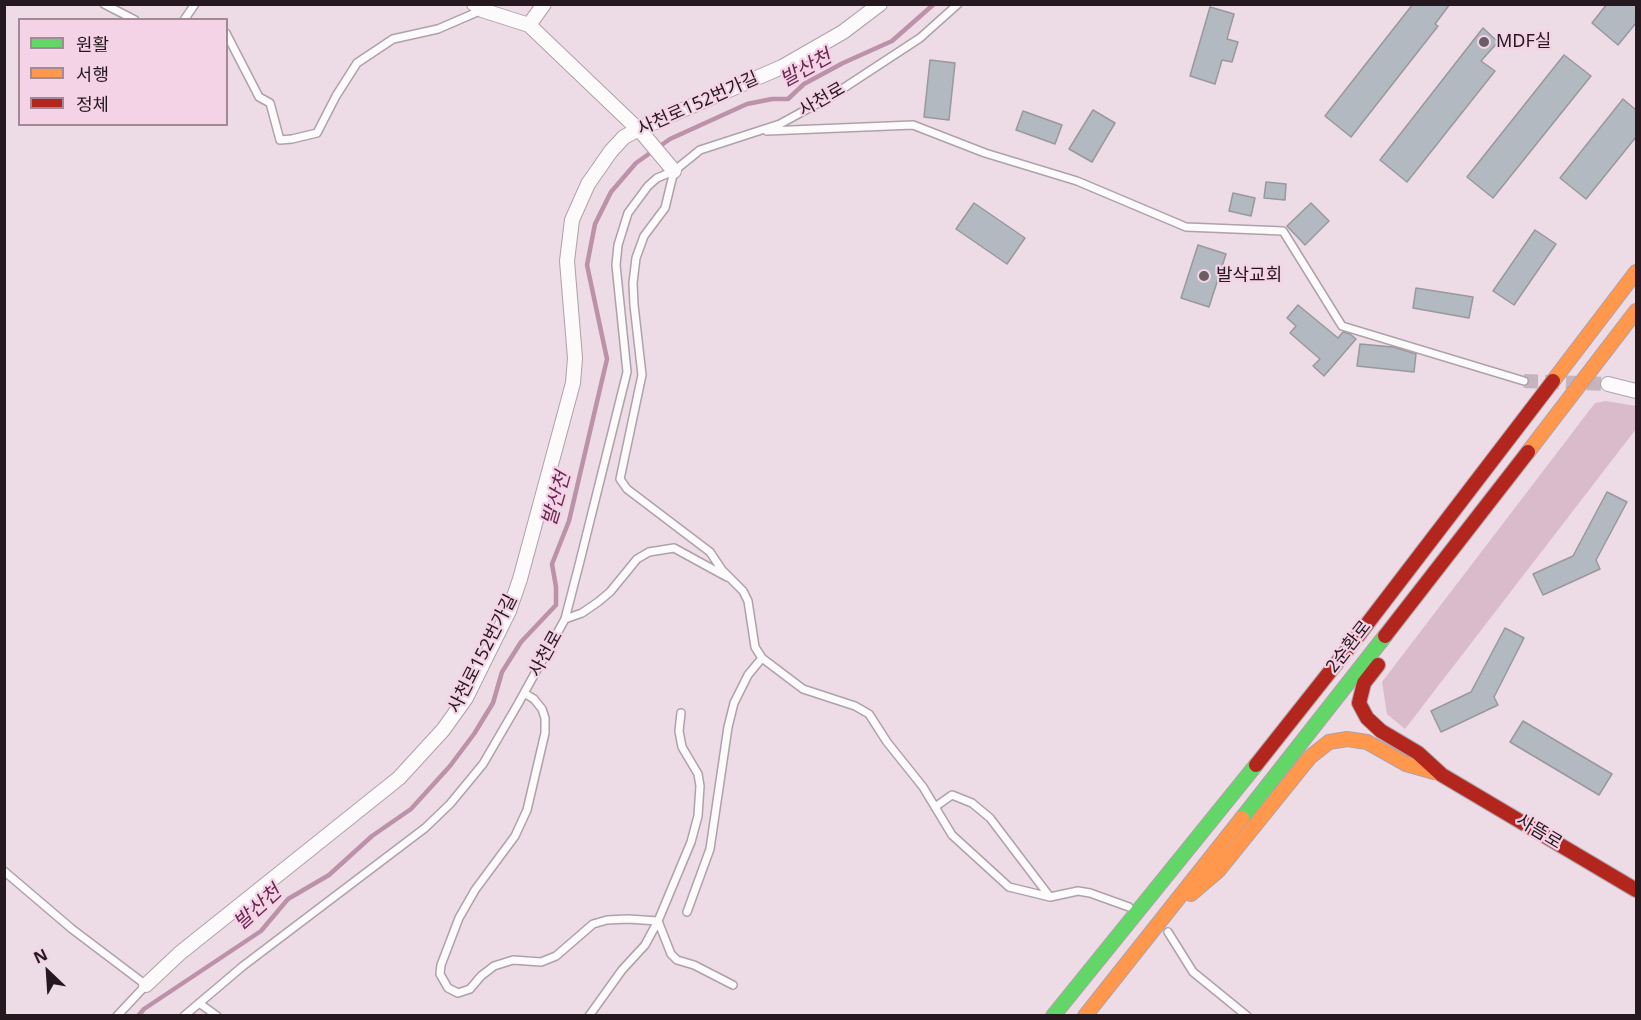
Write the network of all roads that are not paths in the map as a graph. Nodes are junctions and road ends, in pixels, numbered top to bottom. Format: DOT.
graph roads {
  1 [pos="104,4"];
  2 [pos="195,4"];
  3 [pos="544,4"];
  4 [pos="880,4"];
  5 [pos="958,4"];
  6 [pos="478,7"];
  7 [pos="131,18"];
  8 [pos="185,18"];
  9 [pos="529,24"];
  10 [pos="228,37"];
  11 [pos="641,131"];
  12 [pos="757,131"];
  13 [pos="671,167"];
  14 [pos="1636,272"];
  15 [pos="1636,311"];
  16 [pos="1524,381"];
  17 [pos="1608,384"];
  18 [pos="1636,391"];
  19 [pos="1492,498"];
  20 [pos="733,580"];
  21 [pos="565,619"];
  22 [pos="762,658"];
  23 [pos="524,693"];
  24 [pos="681,713"];
  25 [pos="1442,774"];
  26 [pos="935,807"];
  27 [pos="4,871"];
  28 [pos="1636,890"];
  29 [pos="1050,897"];
  30 [pos="1129,907"];
  31 [pos="687,912"];
  32 [pos="658,921"];
  33 [pos="1154,927"];
  34 [pos="1168,932"];
  35 [pos="146,985"];
  36 [pos="733,985"];
  37 [pos="199,1003"];
  38 [pos="117,1016"];
  39 [pos="184,1016"];
  40 [pos="217,1016"];
  41 [pos="589,1016"];
  42 [pos="1053,1016"];
  43 [pos="1085,1016"];
  44 [pos="1246,1016"];
  1 -- 7 [label="lane"];
  2 -- 8 [label="lane"];
  3 -- 9 [label="street"];
  4 -- 11 [label="street, 사천로152번가길"];
  5 -- 12 [label="lane, 사천로"];
  6 -- 9 [label="street"];
  6 -- 10 [label="lane"];
  9 -- 11 [label="street"];
  11 -- 13 [label="street"];
  11 -- 35 [label="street, 사천로152번가길"];
  12 -- 13 [label="lane, 사천로"];
  12 -- 16 [label="lane"];
  13 -- 20 [label="lane"];
  13 -- 21 [label="lane, 사천로"];
  14 -- 42 [label="street, 2순환로"];
  15 -- 19 [label="street, 2순환로"];
  17 -- 18 [label="street"];
  19 -- 25 [label="street"];
  19 -- 33 [label="street, 2순환로"];
  20 -- 21 [label="lane"];
  20 -- 22 [label="lane"];
  21 -- 23 [label="lane, 사천로"];
  22 -- 26 [label="lane"];
  22 -- 31 [label="lane"];
  23 -- 32 [label="lane"];
  23 -- 37 [label="lane, 사천로"];
  24 -- 32 [label="lane"];
  25 -- 28 [label="street, 사뜸로"];
  25 -- 33 [label="street"];
  26 -- 29 [label="lane"];
  26 -- 29 [label="lane"];
  27 -- 35 [label="lane"];
  29 -- 30 [label="lane"];
  32 -- 36 [label="lane"];
  32 -- 41 [label="lane"];
  33 -- 43 [label="street, 2순환로"];
  34 -- 44 [label="lane"];
  35 -- 38 [label="lane, 사천로152번가길"];
  37 -- 39 [label="lane, 사천로"];
  37 -- 40 [label="lane"];
}
